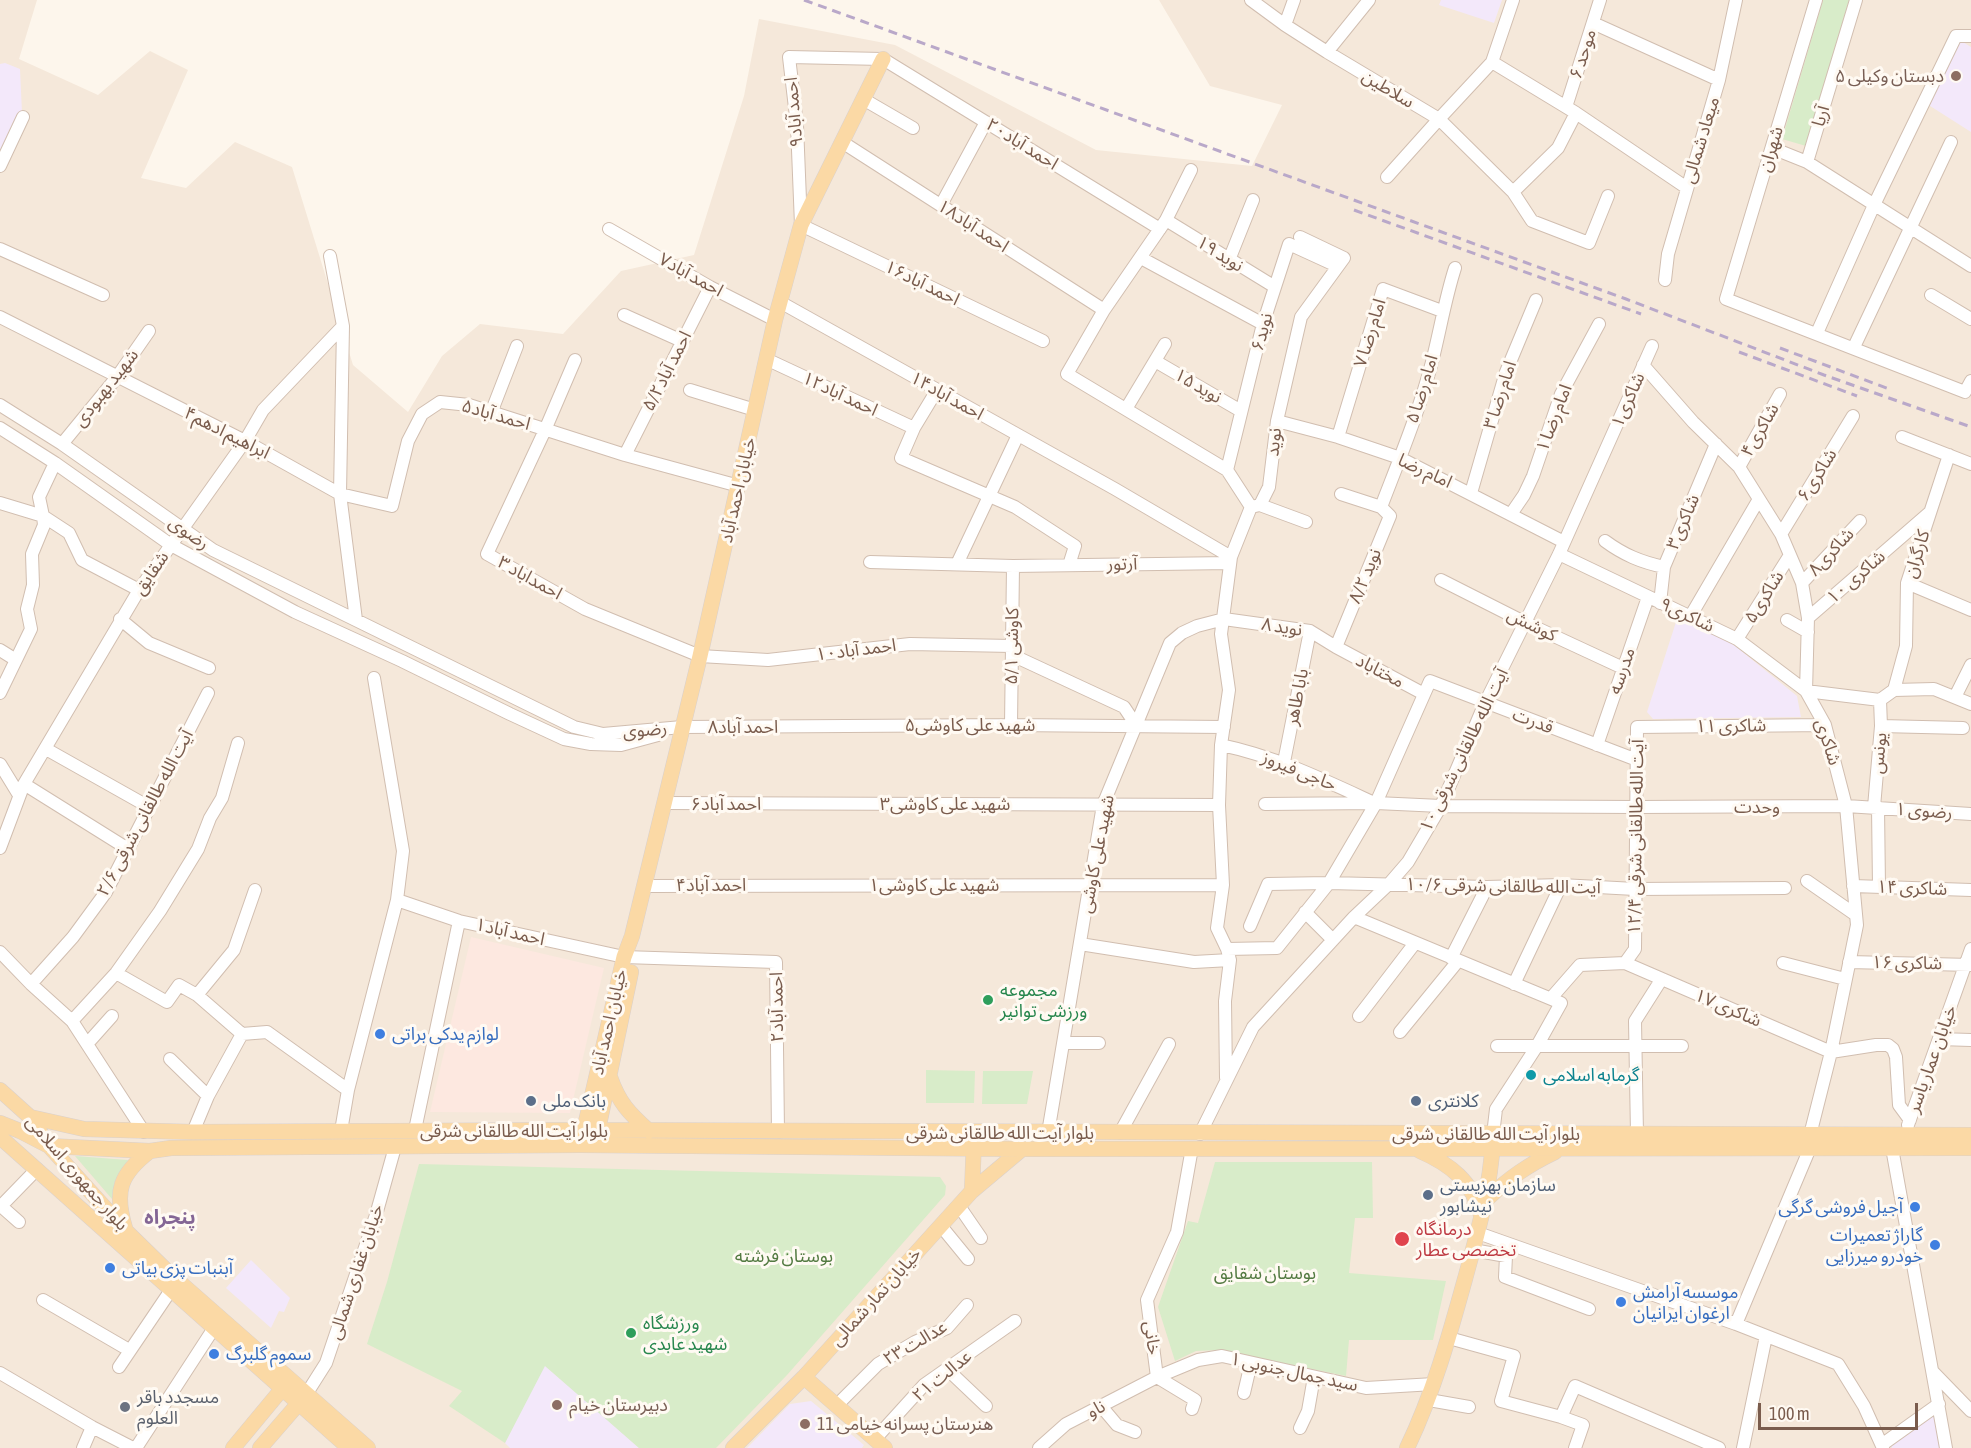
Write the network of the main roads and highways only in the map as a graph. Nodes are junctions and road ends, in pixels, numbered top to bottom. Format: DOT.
graph roads {
  1 [pos="883,59"];
  2 [pos="629,958"];
  3 [pos="609,1074"];
  4 [pos="0,1090"];
  5 [pos="30,1117"];
  6 [pos="649,1131"];
  7 [pos="975,1133"];
  8 [pos="1,1134"];
  9 [pos="1971,1135"];
  10 [pos="589,1138"];
  11 [pos="1810,1141"];
  12 [pos="1493,1142"];
  13 [pos="49,1146"];
  14 [pos="1971,1148"];
  15 [pos="974,1149"];
  16 [pos="1022,1149"];
  17 [pos="1415,1149"];
  18 [pos="1562,1149"];
  19 [pos="150,1151"];
  20 [pos="972,1191"];
  21 [pos="1487,1199"];
  22 [pos="1480,1225"];
  23 [pos="126,1230"];
  24 [pos="804,1377"];
  25 [pos="286,1384"];
  26 [pos="303,1398"];
  27 [pos="268,1408"];
  28 [pos="282,1424"];
  29 [pos="880,1443"];
  30 [pos="233,1448"];
  31 [pos="260,1448"];
  32 [pos="349,1448"];
  33 [pos="368,1448"];
  34 [pos="733,1448"];
  35 [pos="1407,1448"];
  1 -- 2 [label="main road, خیابان احمد آباد"];
  2 -- 3 [label="main road, خیابان احمد آباد"];
  2 -- 10 [label="main road, خیابان احمد آباد"];
  3 -- 6 [label="main road"];
  3 -- 10 [label="main road, خیابان احمد آباد"];
  4 -- 5 [label="main road, بلوار جمهوری اسلامی"];
  5 -- 10 [label="main road, بلوار آیت الله طالقانی شرقی"];
  5 -- 13 [label="main road, بلوار جمهوری اسلامی"];
  6 -- 7 [label="main road, بلوار آیت الله طالقانی شرقی"];
  6 -- 10 [label="main road, بلوار آیت الله طالقانی شرقی"];
  7 -- 12 [label="main road, بلوار آیت الله طالقانی شرقی"];
  7 -- 15 [label="main road"];
  8 -- 13 [label="main road"];
  8 -- 25 [label="main road, بلوار جمهوری اسلامی"];
  9 -- 11 [label="main road, بلوار آیت الله طالقانی شرقی"];
  10 -- 15 [label="main road, بلوار آیت الله طالقانی شرقی"];
  10 -- 19 [label="main road, بلوار آیت الله طالقانی شرقی"];
  11 -- 12 [label="main road, بلوار آیت الله طالقانی شرقی"];
  11 -- 14 [label="main road, بلوار آیت الله طالقانی شرقی"];
  11 -- 18 [label="main road, بلوار آیت الله طالقانی شرقی"];
  12 -- 17 [label="main road, بلوار آیت الله طالقانی شرقی"];
  12 -- 18 [label="main road, بلوار آیت الله طالقانی شرقی"];
  12 -- 21 [label="main road"];
  13 -- 19 [label="main road, بلوار آیت الله طالقانی شرقی"];
  13 -- 23 [label="main road, بلوار جمهوری اسلامی"];
  15 -- 16 [label="main road, بلوار آیت الله طالقانی شرقی"];
  15 -- 20 [label="main road"];
  16 -- 17 [label="main road, بلوار آیت الله طالقانی شرقی"];
  16 -- 20 [label="main road, خیابان تمار شمالی"];
  17 -- 22 [label="main road"];
  18 -- 21 [label="main road"];
  19 -- 23 [label="main road"];
  20 -- 24 [label="main road, خیابان تمار شمالی"];
  21 -- 22 [label="main road"];
  22 -- 35 [label="main road"];
  23 -- 25 [label="main road, بلوار جمهوری اسلامی"];
  24 -- 29 [label="main road"];
  24 -- 34 [label="main road, خیابان تمار شمالی"];
  25 -- 26 [label="main road, بلوار جمهوری اسلامی"];
  25 -- 27 [label="main road"];
  26 -- 28 [label="main road"];
  26 -- 32 [label="main road, بلوار جمهوری اسلامی"];
  26 -- 33 [label="main road, بلوار جمهوری اسلامی"];
  27 -- 28 [label="main road"];
  27 -- 30 [label="main road"];
  28 -- 31 [label="main road"];
}
